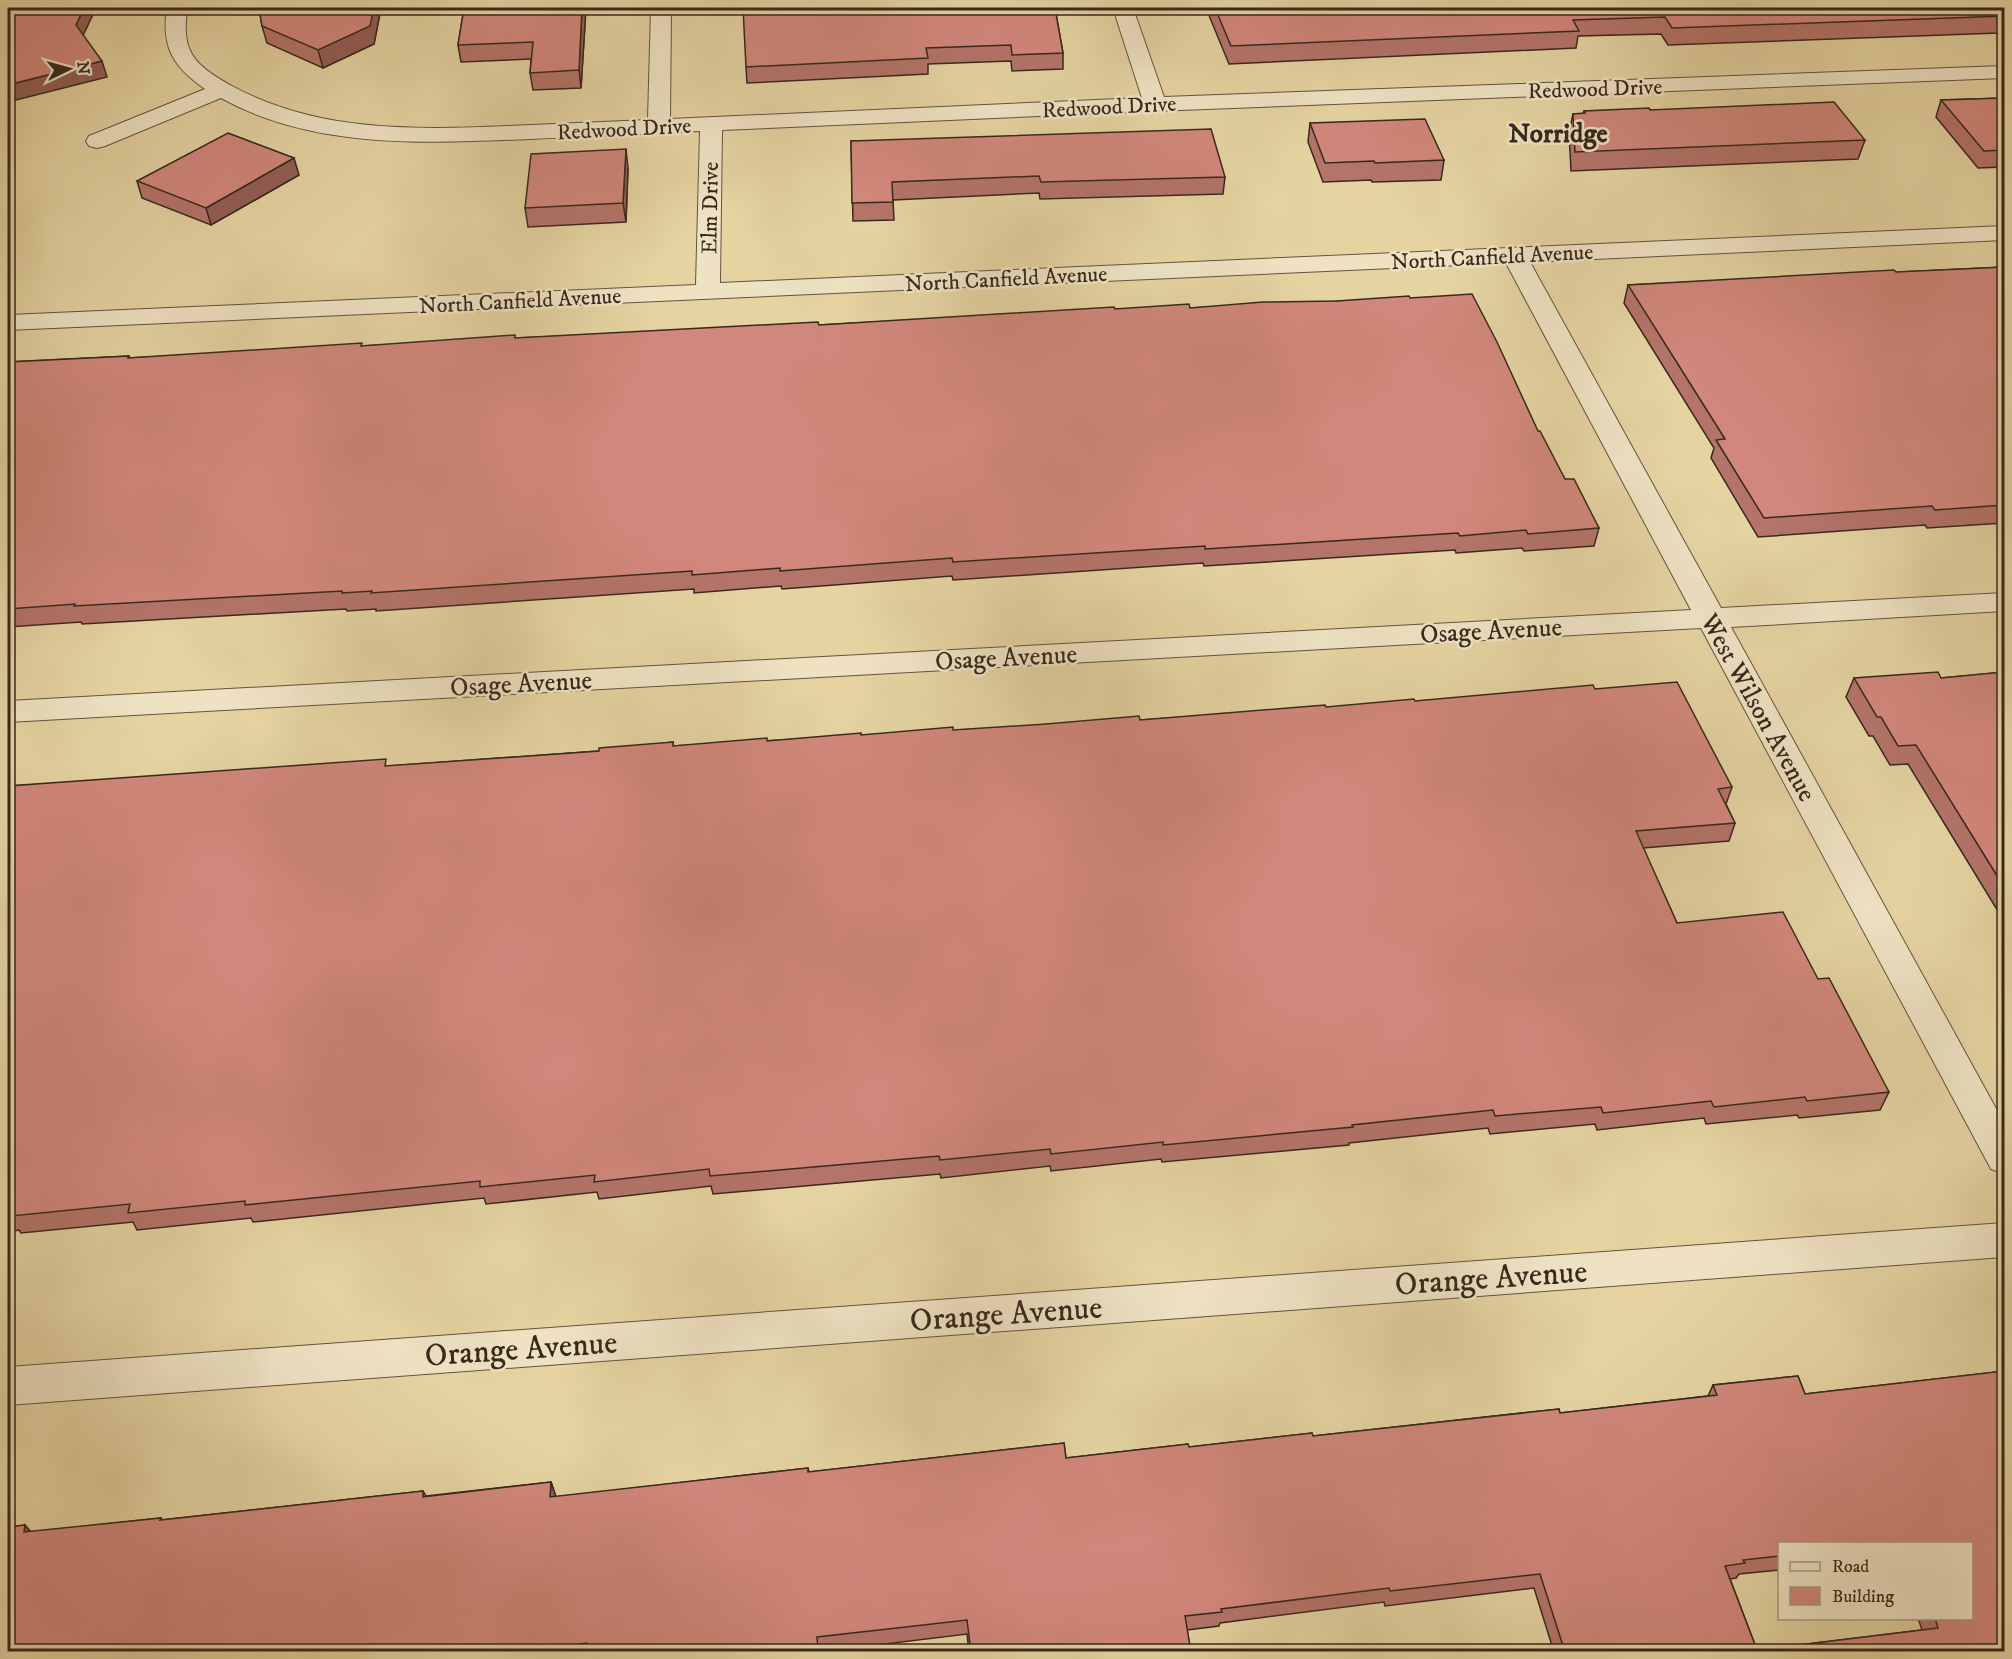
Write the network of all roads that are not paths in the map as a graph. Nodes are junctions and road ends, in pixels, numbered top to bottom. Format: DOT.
graph roads {
  1 [pos="177,8"];
  2 [pos="661,8"];
  3 [pos="1123,8"];
  4 [pos="2004,72"];
  5 [pos="221,90"];
  6 [pos="1155,104"];
  7 [pos="711,124"];
  8 [pos="659,127"];
  9 [pos="98,141"];
  10 [pos="2004,233"];
  11 [pos="1514,255"];
  12 [pos="708,292"];
  13 [pos="8,323"];
  14 [pos="2004,602"];
  15 [pos="1711,618"];
  16 [pos="8,712"];
  17 [pos="2004,1158"];
  18 [pos="2004,1239"];
  19 [pos="8,1386"];
  1 -- 5 [label="street, Redwood Drive"];
  2 -- 8 [label="street"];
  3 -- 6 [label="street"];
  4 -- 6 [label="street, Redwood Drive"];
  5 -- 8 [label="street, Redwood Drive"];
  5 -- 9 [label="street"];
  6 -- 7 [label="street, Redwood Drive"];
  7 -- 8 [label="street, Redwood Drive"];
  7 -- 12 [label="street, Elm Drive"];
  10 -- 11 [label="street, North Canfield Avenue"];
  11 -- 12 [label="street, North Canfield Avenue"];
  11 -- 15 [label="street, West Wilson Avenue"];
  12 -- 13 [label="street, North Canfield Avenue"];
  14 -- 15 [label="street, Osage Avenue"];
  15 -- 16 [label="street, Osage Avenue"];
  15 -- 17 [label="street, West Wilson Avenue"];
  18 -- 19 [label="street, Orange Avenue"];
}
